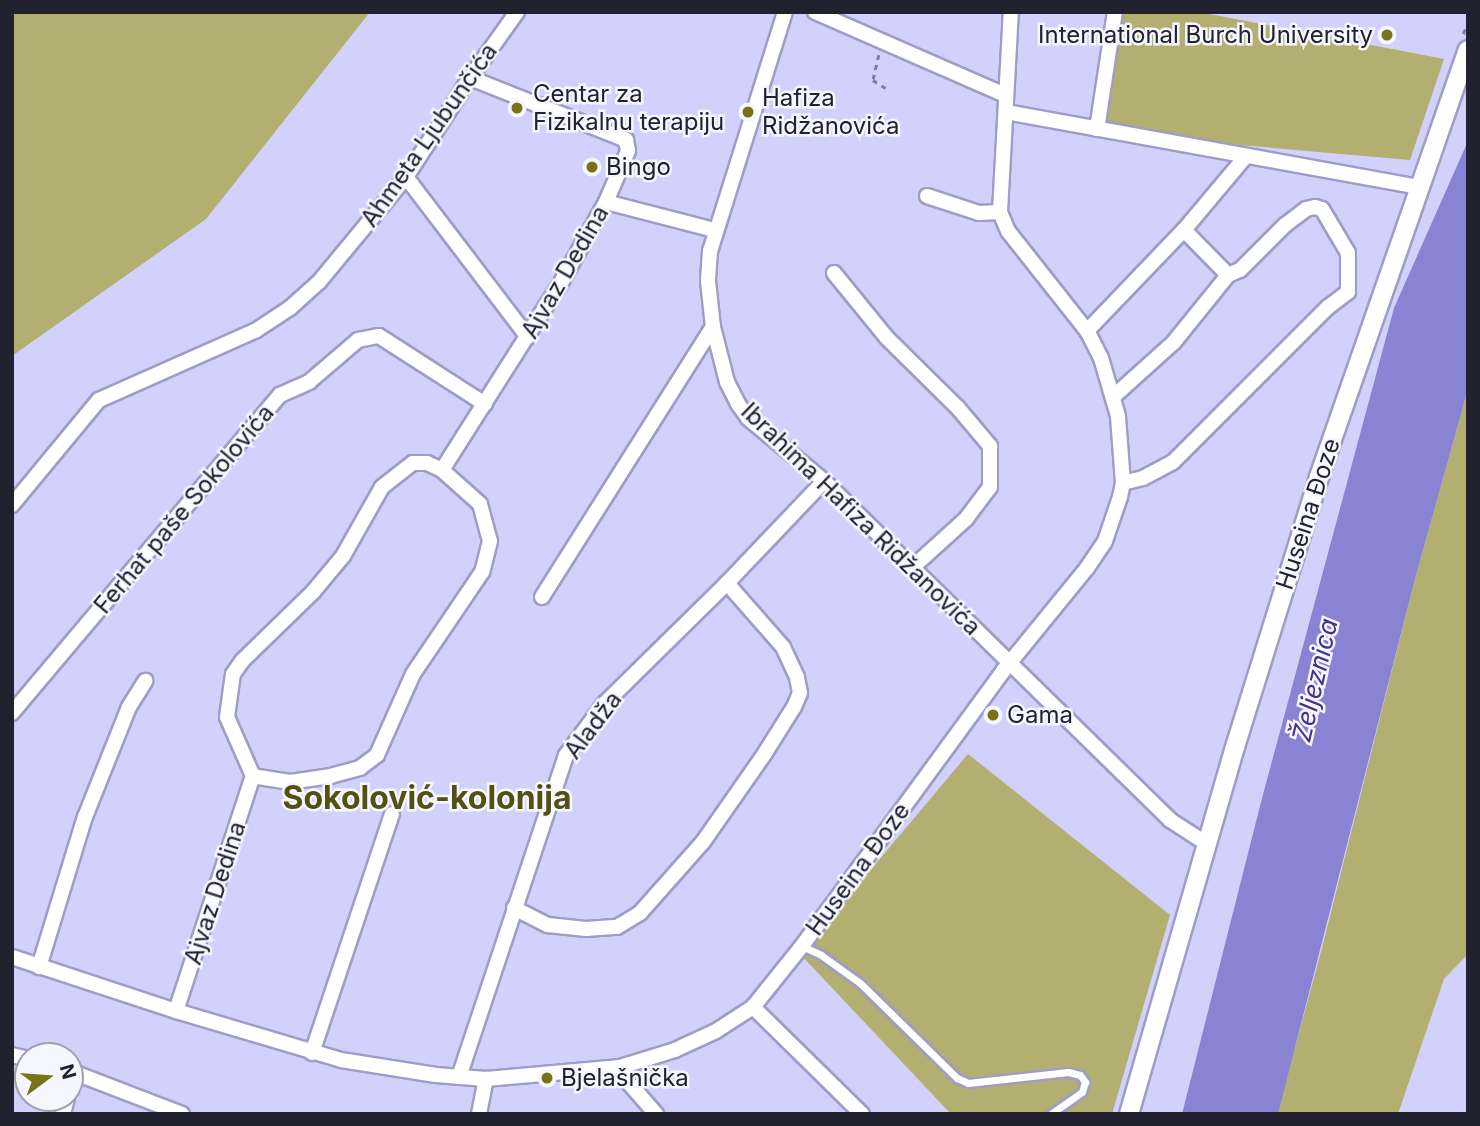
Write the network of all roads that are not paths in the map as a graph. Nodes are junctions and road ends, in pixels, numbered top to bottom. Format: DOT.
graph roads {
  1 [pos="517,12"];
  2 [pos="785,12"];
  3 [pos="815,12"];
  4 [pos="1011,12"];
  5 [pos="1115,12"];
  6 [pos="1468,50"];
  7 [pos="470,78"];
  8 [pos="1005,95"];
  9 [pos="1006,112"];
  10 [pos="1097,129"];
  11 [pos="1246,156"];
  12 [pos="406,177"];
  13 [pos="1418,187"];
  14 [pos="927,196"];
  15 [pos="606,202"];
  16 [pos="1000,212"];
  17 [pos="714,230"];
  18 [pos="1184,230"];
  19 [pos="834,273"];
  20 [pos="1228,275"];
  21 [pos="713,327"];
  22 [pos="1087,331"];
  23 [pos="528,337"];
  24 [pos="1113,397"];
  25 [pos="485,404"];
  26 [pos="442,470"];
  27 [pos="824,481"];
  28 [pos="1123,483"];
  29 [pos="12,505"];
  30 [pos="913,566"];
  31 [pos="727,583"];
  32 [pos="542,597"];
  33 [pos="1010,663"];
  34 [pos="145,681"];
  35 [pos="12,713"];
  36 [pos="253,776"];
  37 [pos="392,814"];
  38 [pos="1207,844"];
  39 [pos="514,908"];
  40 [pos="802,946"];
  41 [pos="12,957"];
  42 [pos="39,967"];
  43 [pos="753,1007"];
  44 [pos="176,1011"];
  45 [pos="312,1053"];
  46 [pos="620,1067"];
  47 [pos="459,1077"];
  48 [pos="486,1079"];
  49 [pos="84,1081"];
  50 [pos="165,1112"];
  51 [pos="182,1114"];
  52 [pos="479,1114"];
  53 [pos="656,1114"];
  54 [pos="862,1114"];
  55 [pos="1050,1114"];
  56 [pos="1129,1114"];
  1 -- 7 [label="street, Ahmeta Ljubunčića"];
  2 -- 17 [label="street, Ibrahima Hafiza Ridžanovića"];
  3 -- 8 [label="street"];
  4 -- 8 [label="street"];
  5 -- 10 [label="street"];
  6 -- 13 [label="street, Huseina Đoze"];
  7 -- 12 [label="street, Ahmeta Ljubunčića"];
  7 -- 15 [label="street, Ajvaz Dedina"];
  8 -- 9 [label="street"];
  9 -- 10 [label="street"];
  9 -- 16 [label="street"];
  10 -- 11 [label="street"];
  11 -- 13 [label="street"];
  11 -- 18 [label="street"];
  12 -- 23 [label="street"];
  12 -- 29 [label="street, Ahmeta Ljubunčića"];
  13 -- 38 [label="street, Huseina Đoze"];
  14 -- 16 [label="street"];
  15 -- 17 [label="street"];
  15 -- 23 [label="street, Ajvaz Dedina"];
  16 -- 22 [label="street, Huseina Đoze"];
  17 -- 21 [label="street, Ibrahima Hafiza Ridžanovića"];
  18 -- 20 [label="street"];
  18 -- 22 [label="street"];
  19 -- 30 [label="street"];
  20 -- 24 [label="street"];
  20 -- 28 [label="street"];
  21 -- 27 [label="street, Ibrahima Hafiza Ridžanovića"];
  21 -- 32 [label="street"];
  22 -- 24 [label="street, Huseina Đoze"];
  23 -- 25 [label="street, Ajvaz Dedina"];
  24 -- 28 [label="street, Huseina Đoze"];
  25 -- 26 [label="street, Ajvaz Dedina"];
  25 -- 35 [label="street, Ferhat paše Sokolovića"];
  26 -- 36 [label="street"];
  26 -- 36 [label="street"];
  27 -- 30 [label="street, Ibrahima Hafiza Ridžanovića"];
  27 -- 31 [label="street, Aladža"];
  28 -- 33 [label="street, Huseina Đoze"];
  30 -- 33 [label="street, Ibrahima Hafiza Ridžanovića"];
  31 -- 39 [label="street, Aladža"];
  31 -- 39 [label="street"];
  33 -- 38 [label="street"];
  33 -- 40 [label="street, Huseina Đoze"];
  34 -- 42 [label="street"];
  36 -- 44 [label="street, Ajvaz Dedina"];
  37 -- 45 [label="street"];
  38 -- 56 [label="street, Huseina Đoze"];
  39 -- 47 [label="street, Aladža"];
  40 -- 43 [label="street, Huseina Đoze"];
  40 -- 55 [label="lane"];
  41 -- 42 [label="street"];
  42 -- 44 [label="street"];
  43 -- 46 [label="street, Huseina Đoze"];
  43 -- 54 [label="street"];
  44 -- 45 [label="street"];
  45 -- 47 [label="street"];
  46 -- 48 [label="street, Huseina Đoze"];
  46 -- 53 [label="street"];
  47 -- 48 [label="street"];
  48 -- 52 [label="street"];
  49 -- 50 [label="street"];
  50 -- 51 [label="street"];
}
